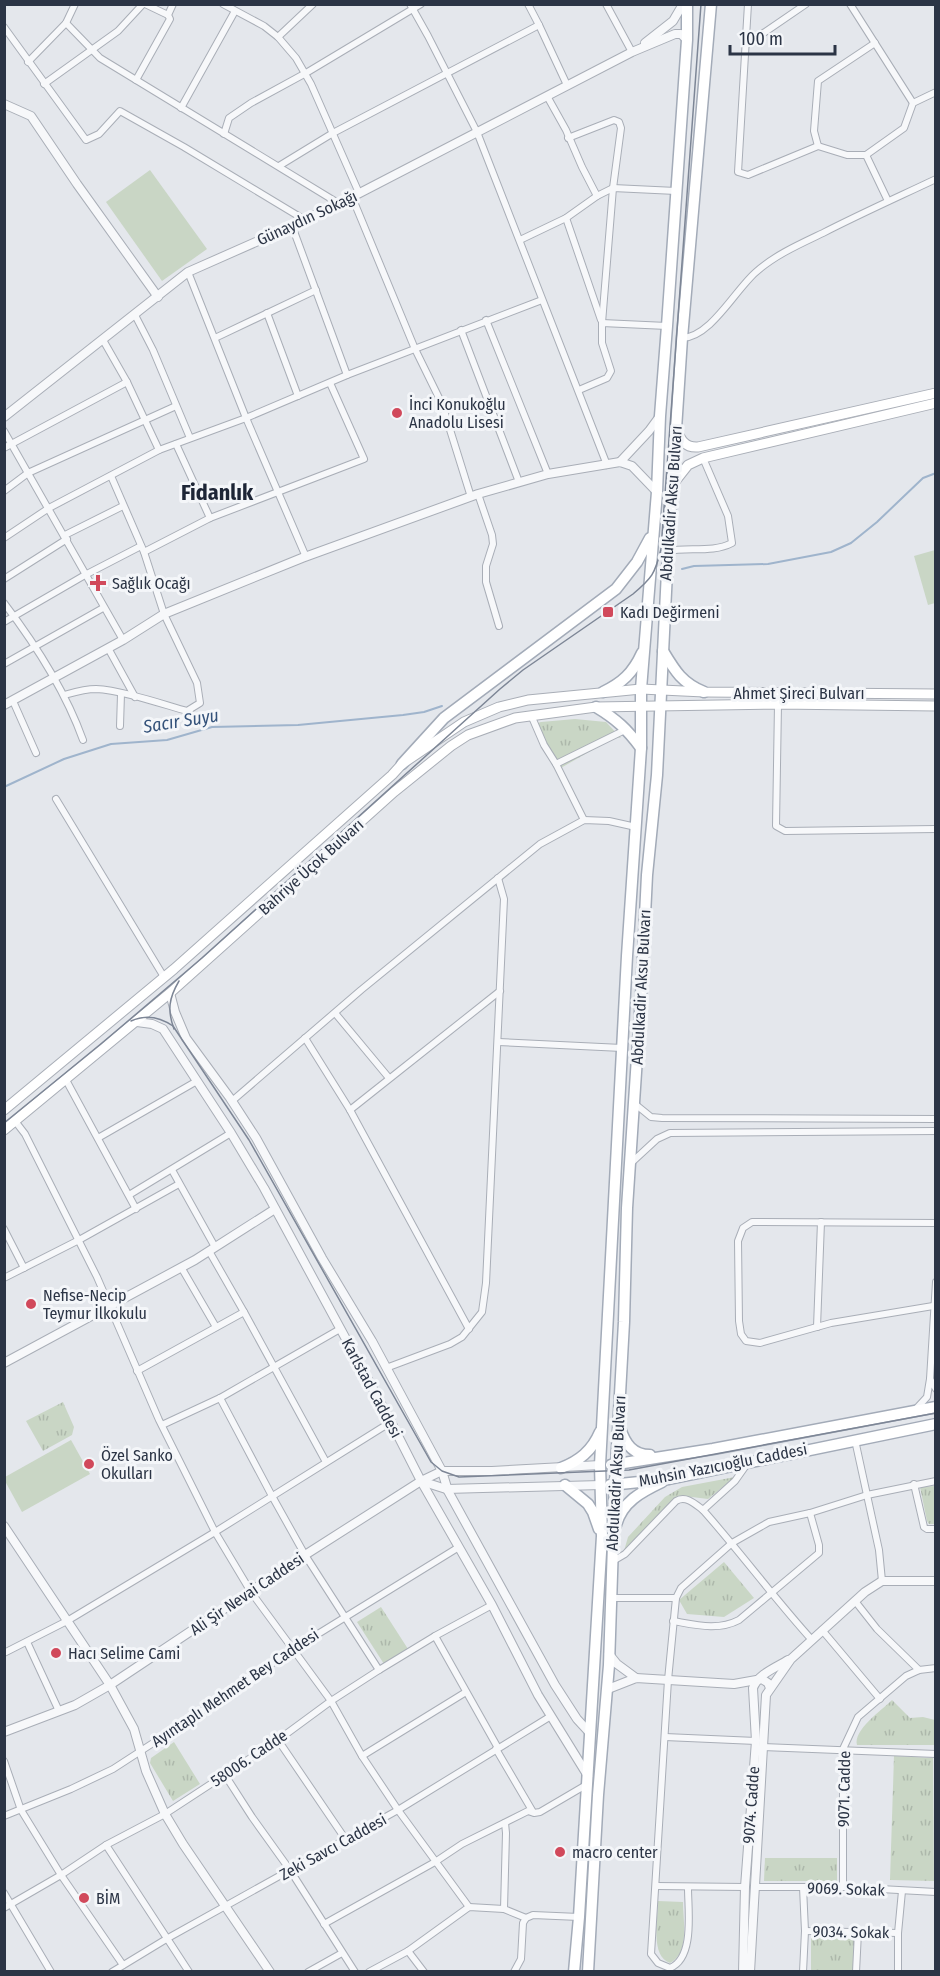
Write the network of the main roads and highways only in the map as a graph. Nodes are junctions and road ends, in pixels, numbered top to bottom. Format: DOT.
graph roads {
  1 [pos="687,4"];
  2 [pos="711,4"];
  3 [pos="936,393"];
  4 [pos="936,403"];
  5 [pos="676,429"];
  6 [pos="691,448"];
  7 [pos="699,460"];
  8 [pos="673,484"];
  9 [pos="653,532"];
  10 [pos="645,648"];
  11 [pos="663,651"];
  12 [pos="641,689"];
  13 [pos="662,690"];
  14 [pos="603,692"];
  15 [pos="704,692"];
  16 [pos="936,694"];
  17 [pos="596,706"];
  18 [pos="641,706"];
  19 [pos="661,706"];
  20 [pos="936,706"];
  21 [pos="641,748"];
  22 [pos="402,764"];
  23 [pos="4,1110"];
  24 [pos="4,1130"];
  25 [pos="936,1407"];
  26 [pos="603,1420"];
  27 [pos="618,1423"];
  28 [pos="936,1424"];
  29 [pos="672,1455"];
  30 [pos="600,1465"];
  31 [pos="616,1465"];
  32 [pos="561,1468"];
  33 [pos="669,1479"];
  34 [pos="615,1484"];
  35 [pos="565,1485"];
  36 [pos="601,1485"];
  37 [pos="602,1536"];
  38 [pos="613,1540"];
  39 [pos="574,1971"];
  40 [pos="588,1971"];
  1 -- 9 [label="main road, Abdulkadir Aksu Bulvarı"];
  2 -- 5 [label="main road, Abdulkadir Aksu Bulvarı"];
  3 -- 6 [label="main road"];
  4 -- 7 [label="main road"];
  5 -- 6 [label="main road"];
  5 -- 8 [label="main road, Abdulkadir Aksu Bulvarı"];
  6 -- 7 [label="main road"];
  7 -- 8 [label="main road"];
  8 -- 11 [label="main road, Abdulkadir Aksu Bulvarı"];
  9 -- 10 [label="main road, Abdulkadir Aksu Bulvarı"];
  9 -- 22 [label="main road"];
  10 -- 12 [label="main road, Abdulkadir Aksu Bulvarı"];
  10 -- 14 [label="main road"];
  11 -- 13 [label="main road, Abdulkadir Aksu Bulvarı"];
  11 -- 15 [label="main road"];
  12 -- 13 [label="main road, Bahriye Üçok Bulvarı"];
  12 -- 14 [label="main road, Bahriye Üçok Bulvarı"];
  12 -- 18 [label="main road, Abdulkadir Aksu Bulvarı"];
  13 -- 15 [label="main road, Ahmet Şireci Bulvarı"];
  13 -- 19 [label="main road, Abdulkadir Aksu Bulvarı"];
  14 -- 22 [label="main road, Bahriye Üçok Bulvarı"];
  15 -- 16 [label="main road, Ahmet Şireci Bulvarı"];
  17 -- 18 [label="main road, Bahriye Üçok Bulvarı"];
  17 -- 21 [label="main road"];
  17 -- 24 [label="main road, Bahriye Üçok Bulvarı"];
  18 -- 19 [label="main road, Bahriye Üçok Bulvarı"];
  18 -- 21 [label="main road, Abdulkadir Aksu Bulvarı"];
  19 -- 20 [label="main road, Bahriye Üçok Bulvarı"];
  19 -- 27 [label="main road, Abdulkadir Aksu Bulvarı"];
  21 -- 26 [label="main road, Abdulkadir Aksu Bulvarı"];
  22 -- 23 [label="main road, Bahriye Üçok Bulvarı"];
  25 -- 29 [label="main road, Muhsin Yazıcıoğlu Caddesi"];
  26 -- 30 [label="main road, Abdulkadir Aksu Bulvarı"];
  26 -- 32 [label="main road"];
  27 -- 29 [label="main road"];
  27 -- 31 [label="main road, Abdulkadir Aksu Bulvarı"];
  28 -- 33 [label="main road, Muhsin Yazıcıoğlu Caddesi"];
  29 -- 31 [label="main road, Muhsin Yazıcıoğlu Caddesi"];
  30 -- 31 [label="main road, Muhsin Yazıcıoğlu Caddesi"];
  30 -- 36 [label="main road, Abdulkadir Aksu Bulvarı"];
  31 -- 34 [label="main road, Abdulkadir Aksu Bulvarı"];
  33 -- 34 [label="main road, Muhsin Yazıcıoğlu Caddesi"];
  33 -- 38 [label="main road"];
  34 -- 36 [label="main road, Muhsin Yazıcıoğlu Caddesi"];
  34 -- 38 [label="main road, Abdulkadir Aksu Bulvarı"];
  35 -- 37 [label="main road"];
  36 -- 37 [label="main road, Abdulkadir Aksu Bulvarı"];
  37 -- 39 [label="main road, Abdulkadir Aksu Bulvarı"];
  38 -- 40 [label="main road, Abdulkadir Aksu Bulvarı"];
}
